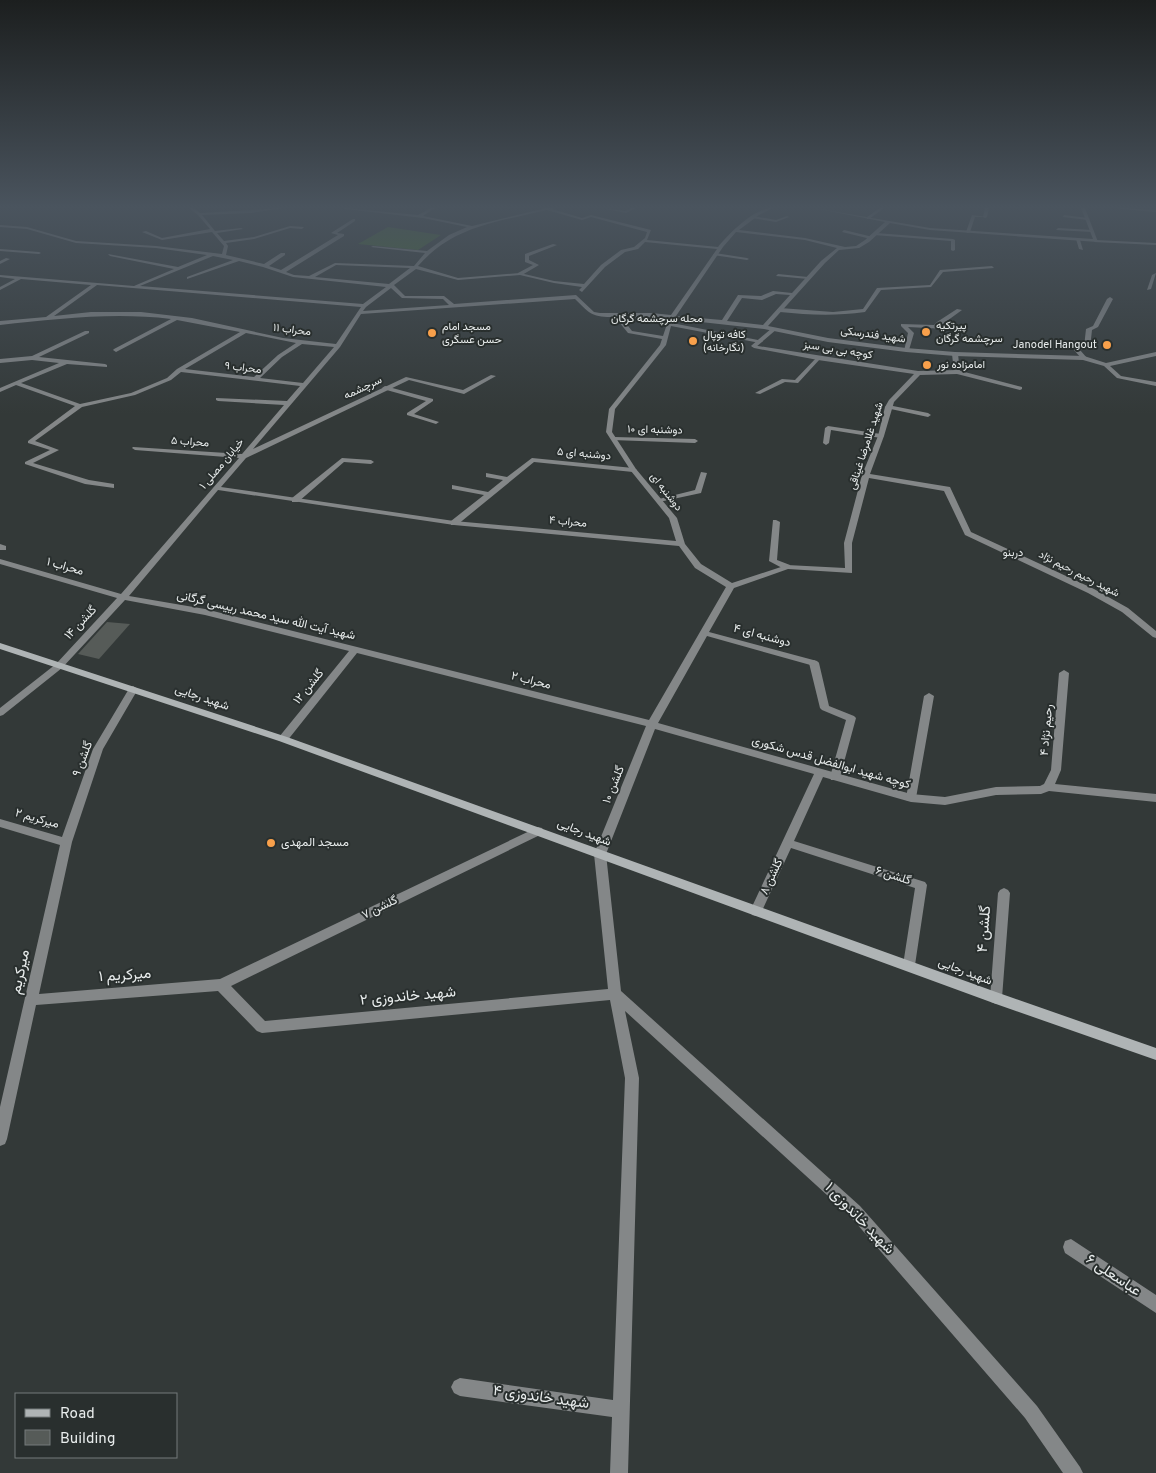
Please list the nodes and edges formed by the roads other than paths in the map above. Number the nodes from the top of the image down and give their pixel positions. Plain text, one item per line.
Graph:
1 (7, 277) edge
2 (157, 277) edge
3 (192, 277) edge
4 (299, 277) edge
5 (403, 277) edge
6 (450, 277) edge
7 (486, 277) edge
8 (532, 277) edge
9 (593, 277) edge
10 (701, 277) edge
11 (799, 277) edge
12 (938, 277) edge
13 (1153, 277) edge
14 (20, 278) junction
15 (189, 278) dead end
16 (309, 278) joint
17 (808, 278) joint
18 (96, 284) junction
19 (392, 286) junction
20 (585, 286) junction
21 (133, 287) junction
22 (0, 289) edge
23 (1148, 289) dead end
24 (792, 294) junction
25 (576, 297) junction
26 (1110, 299) dead end
27 (364, 306) junction
28 (453, 306) junction
29 (780, 310) junction
30 (959, 310) dead end
31 (360, 313) junction
32 (617, 315) junction
33 (48, 318) junction
34 (177, 318) junction
35 (670, 321) junction
36 (724, 322) junction
37 (0, 323) edge
38 (764, 327) junction
39 (936, 327) junction
40 (774, 329) junction
41 (964, 329) dead end
42 (87, 332) dead end
43 (244, 332) junction
44 (664, 338) junction
45 (303, 341) junction
46 (760, 341) junction
47 (338, 346) junction
48 (116, 350) dead end
49 (906, 350) junction
50 (955, 354) junction
51 (1156, 354) edge
52 (32, 358) junction
53 (818, 358) junction
54 (1084, 358) junction
55 (0, 361) edge
56 (66, 362) junction
57 (1106, 365) junction
58 (105, 366) dead end
59 (179, 370) junction
60 (957, 372) junction
61 (918, 373) junction
62 (493, 376) dead end
63 (255, 379) junction
64 (18, 384) junction
65 (1156, 384) edge
66 (304, 385) junction
67 (385, 388) junction
68 (1020, 388) dead end
69 (0, 390) edge
70 (758, 393) dead end
71 (218, 399) dead end
72 (288, 403) junction
73 (80, 406) junction
74 (888, 407) junction
75 (928, 415) dead end
76 (436, 422) dead end
77 (882, 436) junction
78 (614, 439) junction
79 (695, 441) dead end
80 (826, 443) dead end
81 (135, 448) dead end
82 (244, 456) junction
83 (372, 462) dead end
84 (633, 470) junction
85 (703, 473) dead end
86 (489, 475) dead end
87 (866, 475) junction
88 (509, 479) junction
89 (111, 486) dead end
90 (455, 487) dead end
91 (216, 488) junction
92 (490, 494) junction
93 (295, 500) junction
94 (659, 500) junction
95 (776, 522) dead end
96 (454, 523) junction
97 (681, 544) junction
98 (0, 561) edge
99 (787, 567) junction
100 (731, 586) junction
101 (123, 597) junction
102 (704, 633) junction
103 (1156, 635) edge
104 (0, 646) edge
105 (355, 650) junction
106 (404, 662) joint
107 (59, 666) junction
108 (1064, 673) dead end
109 (133, 689) junction
110 (929, 696) dead end
111 (0, 713) edge
112 (652, 724) junction
113 (283, 740) junction
114 (820, 773) junction
115 (835, 777) junction
116 (1048, 787) junction
117 (911, 798) junction
118 (1156, 798) edge
119 (0, 823) edge
120 (538, 831) junction
121 (66, 842) junction
122 (788, 843) junction
123 (600, 854) junction
124 (1004, 893) dead end
125 (756, 911) junction
126 (908, 965) junction
127 (221, 985) junction
128 (615, 994) junction
129 (996, 998) junction
130 (31, 1000) junction
131 (1156, 1054) edge
132 (0, 1139) edge
133 (1071, 1247) dead end
134 (1156, 1305) edge
135 (460, 1387) dead end
136 (621, 1410) junction
137 (619, 1473) edge
138 (1074, 1473) edge

1 - 14 street
2 - 21 street
3 - 15 street
4 - 16 street
5 - 19 street
6 - 7 street
8 - 20 street
9 - 20 street
10 - 35 street, دوشنبه ای
11 - 17 street
12 - 29 street
13 - 23 street
14 - 18 street
14 - 22 street
16 - 19 street
17 - 24 street
18 - 21 street
18 - 33 street
19 - 27 street
19 - 28 street
20 - 25 street
21 - 27 street
24 - 29 street
24 - 36 street
25 - 28 street
25 - 32 street
26 - 54 street
27 - 31 street, خیابان مصلی ۱
28 - 31 street
29 - 38 street
30 - 39 street
31 - 47 street, خیابان مصلی ۱
32 - 35 street
32 - 44 street
33 - 34 street, ۱۱ محراب
33 - 37 street, ۱۱ محراب
34 - 43 street, ۱۱ محراب
34 - 48 street
35 - 36 street, شهید فندرسکی
35 - 44 street, دوشنبه ای
35 - 46 street
36 - 38 street, شهید فندرسکی
38 - 40 street, شهید فندرسکی
39 - 41 street
39 - 49 street
40 - 46 street
40 - 49 street, شهید فندرسکی
42 - 52 street
43 - 45 street, ۱۱ محراب
43 - 59 street
44 - 78 street, دوشنبه ای
45 - 47 street, ۱۱ محراب
45 - 63 street
46 - 53 street, کوچه بی بی سبز
47 - 66 street, خیابان مصلی ۱
49 - 50 street, شهید فندرسکی
50 - 54 street, شهید فندرسکی
50 - 60 street
51 - 57 street
52 - 55 street
52 - 56 street
53 - 61 street, کوچه بی بی سبز
53 - 70 street
54 - 57 street, شهید فندرسکی
56 - 58 street
56 - 64 street
57 - 65 street, شهید فندرسکی
59 - 63 street, ۹ محراب
59 - 73 street
60 - 61 street
60 - 68 street
61 - 74 street, شهید غلامرضا غیناقی
62 - 67 street, سرچشمه
63 - 66 street, ۹ محراب
64 - 69 street
64 - 73 street
66 - 72 street, خیابان مصلی ۱
67 - 76 street
67 - 82 street, سرچشمه
71 - 72 street
72 - 82 street, خیابان مصلی ۱
73 - 89 street
74 - 75 street
74 - 77 street, شهید غلامرضا غیناقی
77 - 80 street
77 - 87 street, شهید غلامرضا غیناقی
78 - 79 street, ۱۰ دوشنبه ای
78 - 84 street, دوشنبه ای
81 - 82 street, ۵ محراب
82 - 91 street, خیابان مصلی ۱
83 - 93 street
84 - 88 street, ۵ دوشنبه ای
84 - 94 street, دوشنبه ای
85 - 94 street
86 - 88 street
87 - 99 street, شهید غلامرضا غیناقی
87 - 103 street, شهید رحیم رحیم نژاد
88 - 92 street
90 - 92 street
91 - 93 street, ۴ محراب
91 - 101 street, خیابان مصلی ۱
92 - 96 street
93 - 96 street, ۴ محراب
94 - 97 street, دوشنبه ای
95 - 99 street
96 - 97 street, ۴ محراب
97 - 100 street, دوشنبه ای
98 - 101 street, ۱ محراب
99 - 100 street
100 - 102 street
101 - 105 street, شهید آیت الله سید محمد رییسی گرگانی
101 - 107 street, گلشن ۱۴
102 - 112 street
102 - 115 street, ۴ دوشنبه ای
104 - 107 main road, شهید رجایی
105 - 106 street, شهید آیت الله سید محمد رییسی گرگانی
105 - 113 street, ۱۲ گلشن
106 - 112 street, ۲ محراب
107 - 109 main road, شهید رجایی
107 - 111 street, گلشن ۱۴
108 - 116 street, رحیم نژاد ۴
109 - 113 main road, شهید رجایی
109 - 121 street, ۹ گلشن
110 - 117 street
112 - 114 street, کوچه شهید ابوالفضل قدس شکوری
112 - 123 street, ۱۰ گلشن
113 - 120 main road, شهید رجایی
114 - 115 street, کوچه شهید ابوالفضل قدس شکوری
114 - 122 street, ۸ گلشن
115 - 117 street, کوچه شهید ابوالفضل قدس شکوری
116 - 117 street, کوچه شهید ابوالفضل قدس شکوری
116 - 118 street, کوچه شهید ابوالفضل قدس شکوری
119 - 121 street, ۲ میرکریم
120 - 123 main road, شهید رجایی
120 - 127 street, ۷ گلشن
121 - 130 street, میرکریم
122 - 125 street, ۸ گلشن
122 - 126 street, ۶ گلشن
123 - 125 main road, شهید رجایی
123 - 128 street
124 - 129 street, ۴ گلشن
125 - 126 main road, شهید رجایی
126 - 129 main road, شهید رجایی
127 - 128 street, ۲ شهید خاندوزی
127 - 130 street, ۱ میرکریم
128 - 136 street
128 - 138 street, ۱ شهید خاندوزی
129 - 131 main road, شهید رجایی
130 - 132 street, میرکریم
133 - 134 street, ۶ عباسعلی
135 - 136 street, ۴ شهید خاندوزی
136 - 137 street

